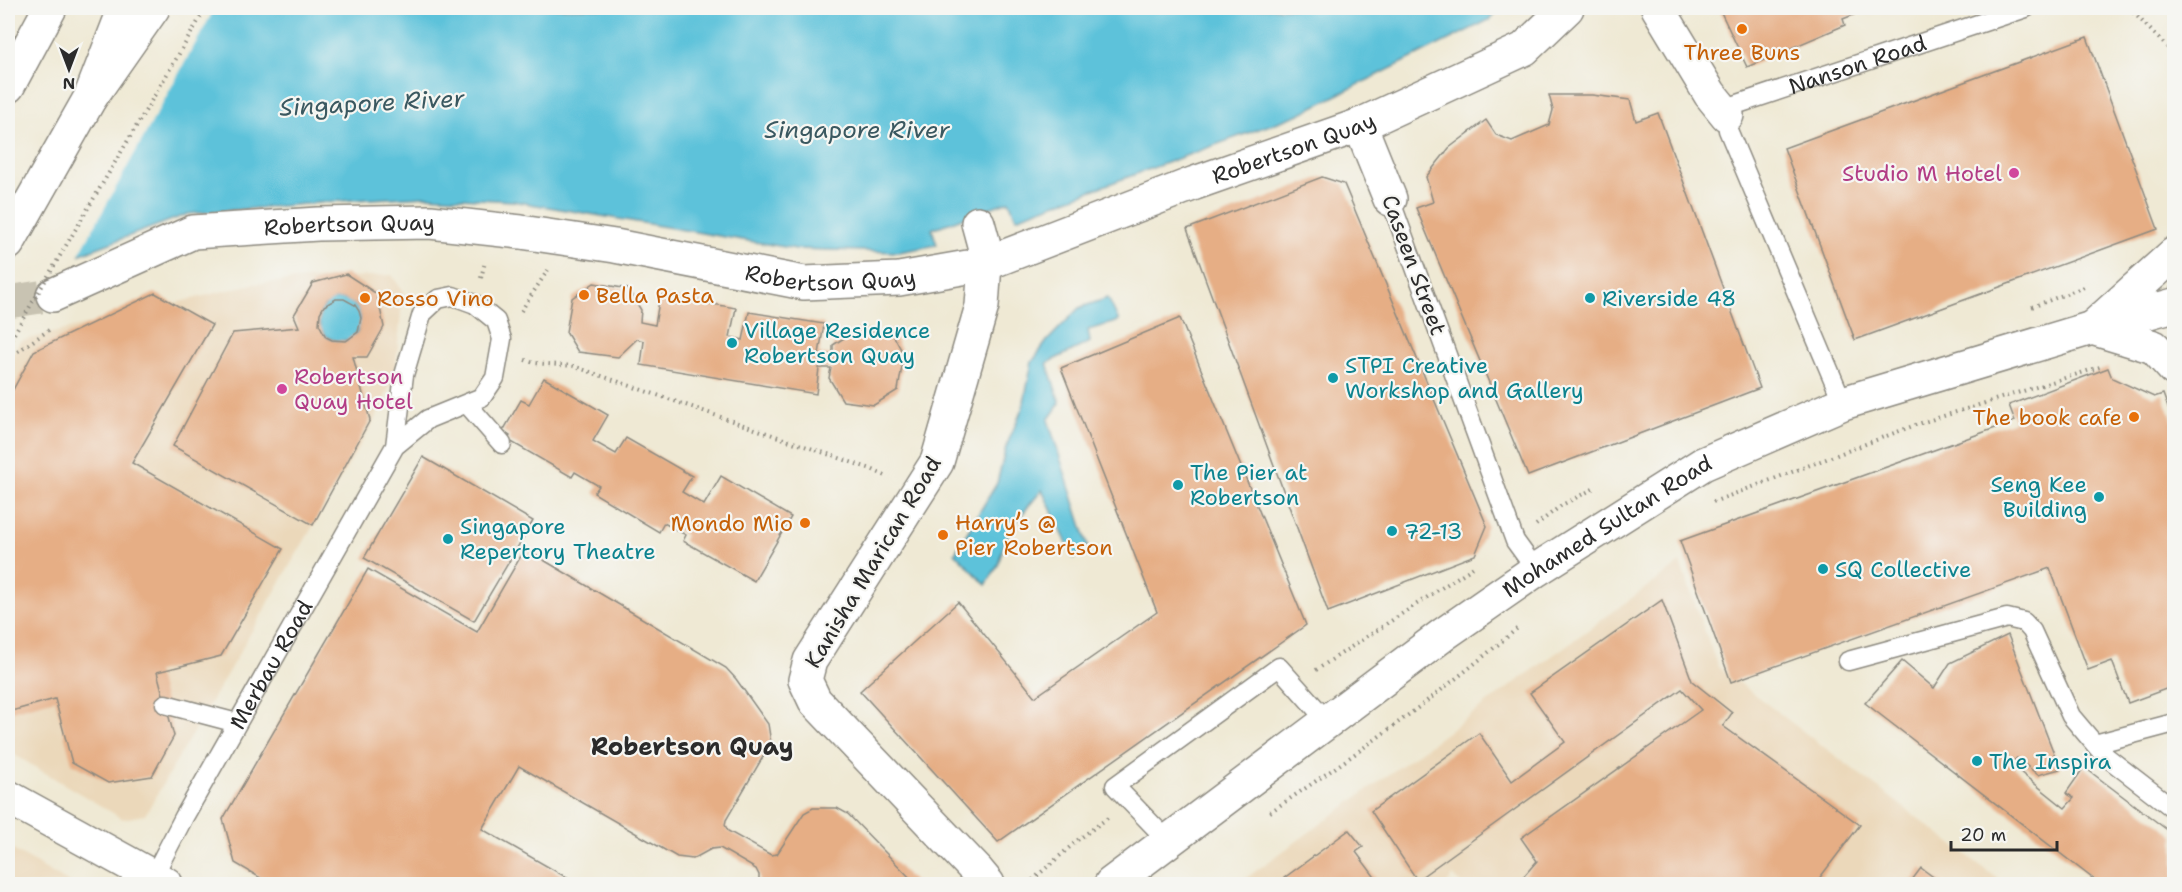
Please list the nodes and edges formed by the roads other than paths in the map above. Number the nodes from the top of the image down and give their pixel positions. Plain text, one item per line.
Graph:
1 (50, 8) edge
2 (125, 8) edge
3 (153, 8) edge
4 (1567, 8) edge
5 (1658, 8) edge
6 (2026, 8) edge
7 (8, 86) edge
8 (90, 98) junction
9 (1727, 116) junction
10 (1360, 125) junction
11 (1390, 199) joint
12 (978, 223) dead end
13 (8, 243) edge
14 (2175, 254) edge
15 (985, 264) junction
16 (53, 295) tunnel mouth
17 (2175, 306) edge
18 (2092, 328) junction
19 (2175, 369) edge
20 (1843, 403) junction
21 (467, 404) junction
22 (502, 444) dead end
23 (395, 446) junction
24 (1536, 570) junction
25 (1848, 661) dead end
26 (165, 704) dead end
27 (1327, 721) junction
28 (237, 723) junction
29 (2175, 723) edge
30 (2094, 744) junction
31 (8, 797) edge
32 (2175, 809) edge
33 (1168, 841) junction
34 (156, 882) edge
35 (988, 885) edge
36 (1111, 885) edge

1 - 7 main road
2 - 8 main road
3 - 8 main road
4 - 10 main road, Robertson Quay
5 - 9 main road
6 - 9 lane, Nanson Road
8 - 13 main road
9 - 20 lane
10 - 11 main road, Caseen Street
10 - 15 main road, Robertson Quay
11 - 24 lane, Caseen Street
12 - 15 main road, Kanisha Marican Road
14 - 18 main road
15 - 16 main road, Robertson Quay
15 - 35 main road, Kanisha Marican Road
17 - 18 main road, Mohamed Sultan Road
18 - 19 main road
18 - 20 main road, Mohamed Sultan Road
20 - 24 main road, Mohamed Sultan Road
21 - 22 lane
21 - 23 lane, Merbau Road
21 - 23 lane, Merbau Road
23 - 28 lane, Merbau Road
24 - 27 main road, Mohamed Sultan Road
25 - 30 lane
26 - 28 lane
27 - 33 main road, Mohamed Sultan Road
27 - 33 lane
28 - 34 lane, Merbau Road
29 - 30 lane
30 - 32 lane
31 - 34 main road
33 - 36 main road, Mohamed Sultan Road

